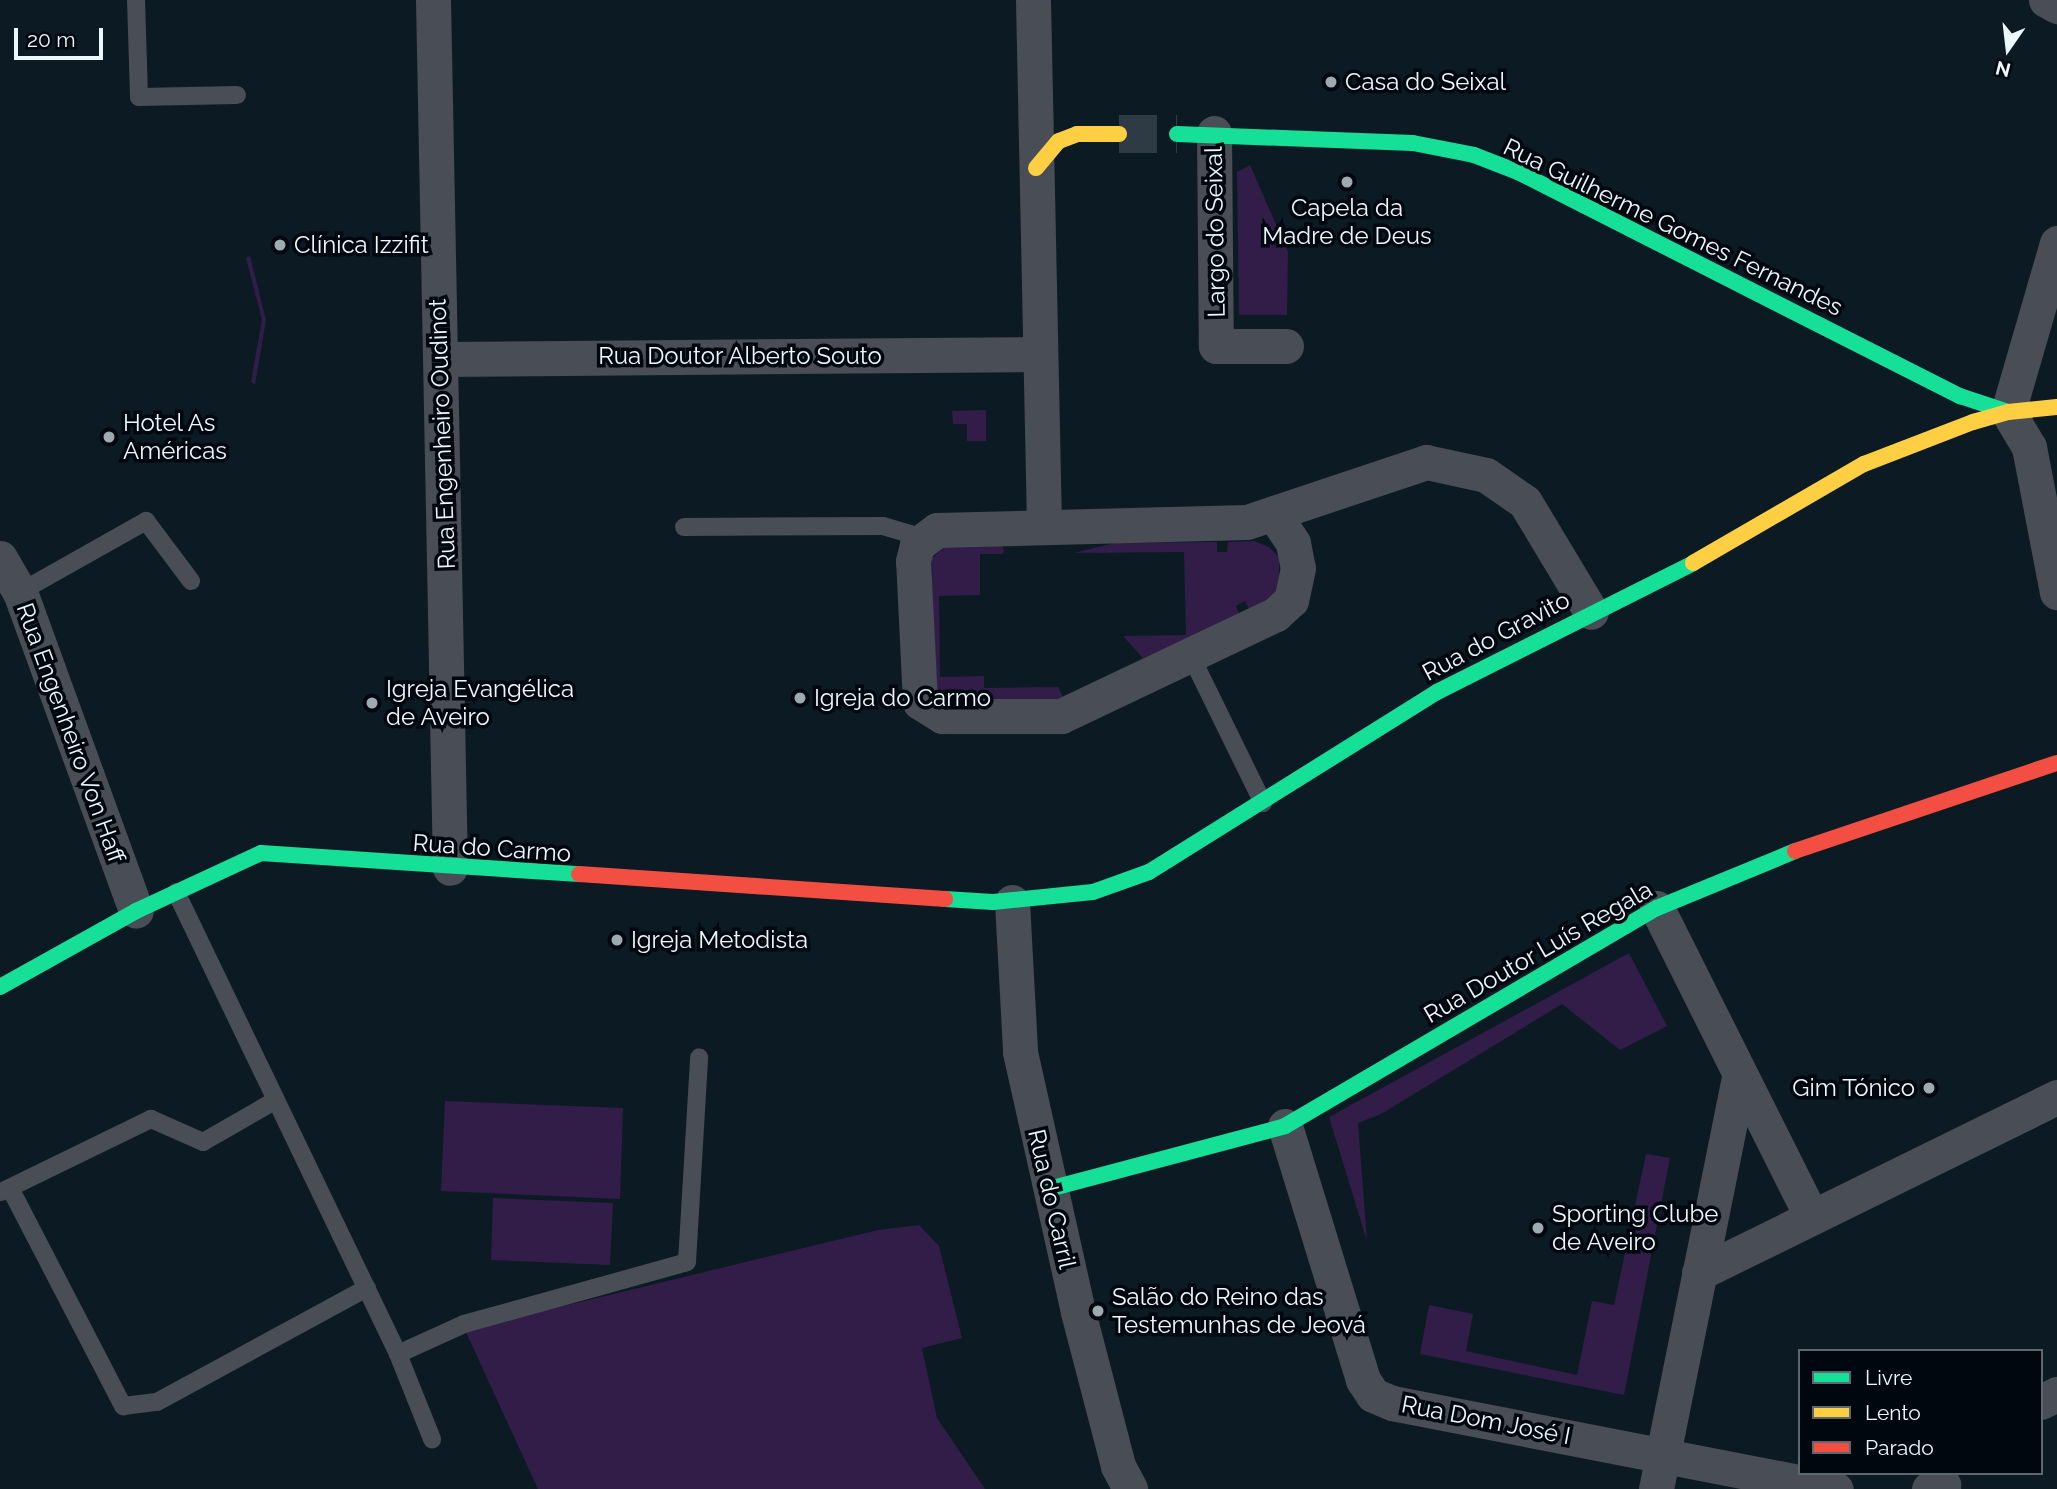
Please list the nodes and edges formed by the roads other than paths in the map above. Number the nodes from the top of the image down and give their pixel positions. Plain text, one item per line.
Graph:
1 (136, 0) edge
2 (433, 0) edge
3 (1033, 0) edge
4 (2046, 0) edge
5 (2057, 6) edge
6 (237, 95) dead end
7 (1035, 100) junction
8 (1214, 133) junction
9 (1077, 134) junction
10 (1119, 134) tunnel mouth
11 (1177, 134) tunnel mouth
12 (1036, 168) junction
13 (2057, 243) edge
14 (1286, 346) dead end
15 (1040, 354) junction
16 (440, 359) junction
17 (2057, 407) edge
18 (2008, 412) junction
19 (2048, 496) edge
20 (1275, 516) junction
21 (684, 527) dead end
22 (1044, 527) junction
23 (924, 538) junction
24 (0, 558) edge
25 (191, 581) dead end
26 (20, 592) junction
27 (2057, 592) edge
28 (1591, 612) junction
29 (1190, 654) junction
30 (2057, 763) edge
31 (1263, 803) junction
32 (450, 868) junction
33 (177, 892) junction
34 (1012, 902) junction
35 (1657, 908) junction
36 (136, 911) junction
37 (0, 987) edge
38 (699, 1057) dead end
39 (1739, 1078) junction
40 (2057, 1097) edge
41 (276, 1100) junction
42 (1285, 1126) junction
43 (1049, 1189) junction
44 (5, 1191) edge
45 (1812, 1217) junction
46 (1699, 1273) junction
47 (367, 1288) junction
48 (398, 1354) junction
49 (432, 1439) dead end
50 (1664, 1454) junction
51 (1129, 1489) edge
52 (1657, 1489) edge
53 (1836, 1489) edge

1 - 6 lane
2 - 16 street, Rua Engenheiro Oudinot
3 - 7 street
4 - 5 street
7 - 9 street
7 - 12 street
8 - 11 street, Rua Guilherme Gomes Fernandes
8 - 14 street, Largo do Seixal
8 - 18 street, Rua Guilherme Gomes Fernandes
9 - 10 street
9 - 12 street
12 - 15 street
13 - 18 street
15 - 16 street, Rua Doutor Alberto Souto
15 - 22 street
16 - 32 street, Rua Engenheiro Oudinot
17 - 18 street
18 - 19 street
18 - 28 street, Rua do Gravito
19 - 27 street
20 - 22 street
20 - 28 street
20 - 29 street
21 - 23 lane
22 - 23 street
23 - 29 street
24 - 26 street, Rua Engenheiro Von Haff
25 - 26 lane
26 - 36 street, Rua Engenheiro Von Haff
28 - 31 street, Rua do Gravito
29 - 31 lane
30 - 35 street, Rua Doutor Luís Regala
31 - 34 street, Rua do Gravito
32 - 33 street, Rua do Carmo
32 - 34 street, Rua do Carmo
33 - 36 street, Rua do Carmo
33 - 41 lane
34 - 43 street, Rua do Carril
35 - 39 street
35 - 42 street, Rua Doutor Luís Regala
36 - 37 street, Rua do Carmo
38 - 48 lane
39 - 45 street
39 - 46 street
40 - 45 street
41 - 44 lane
41 - 47 lane
42 - 43 street, Rua Doutor Luís Regala
42 - 50 street, Rua Dom José I
43 - 51 street, Rua do Carril
44 - 47 lane
45 - 46 street
46 - 50 street
47 - 48 lane
48 - 49 lane
50 - 52 street
50 - 53 street, Rua Dom José I

